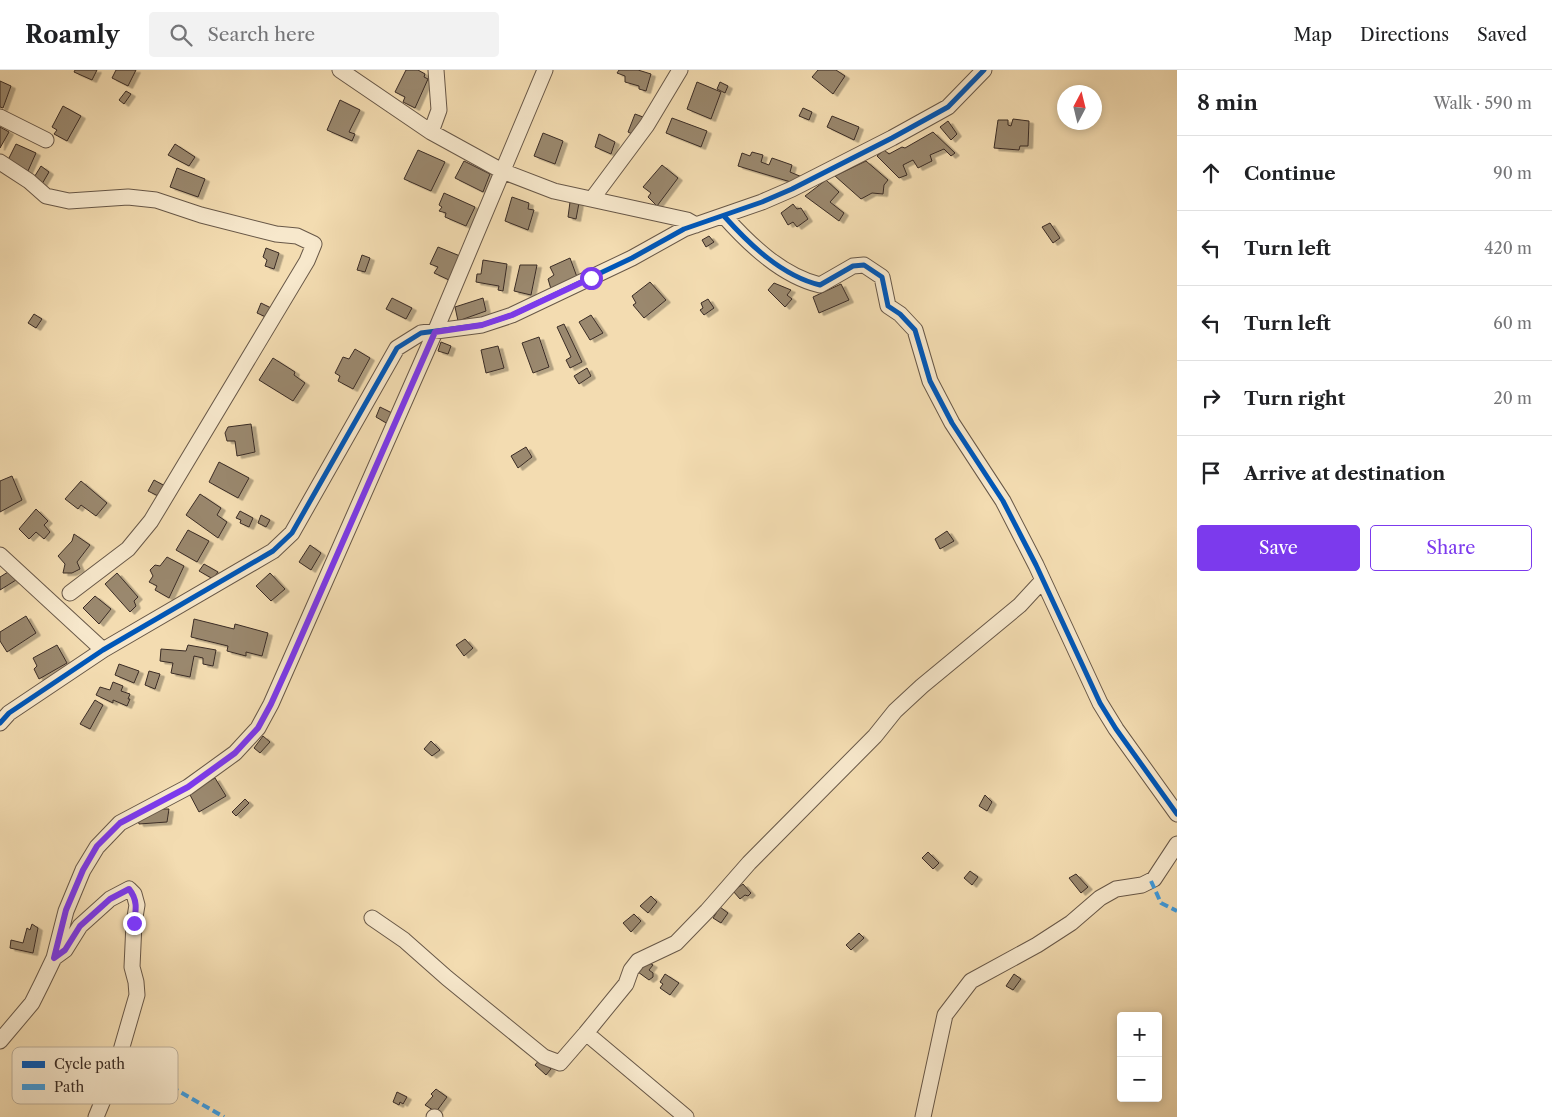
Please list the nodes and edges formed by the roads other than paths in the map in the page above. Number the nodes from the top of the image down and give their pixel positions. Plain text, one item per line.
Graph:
1 (340, 70) edge
2 (436, 70) edge
3 (545, 70) edge
4 (680, 70) edge
5 (984, 70) edge
6 (0, 117) edge
7 (431, 132) junction
8 (46, 140) dead end
9 (0, 162) edge
10 (502, 171) junction
11 (592, 199) junction
12 (724, 216) junction
13 (696, 226) junction
14 (435, 332) junction
15 (0, 556) edge
16 (1043, 580) junction
17 (70, 593) dead end
18 (103, 650) junction
19 (0, 723) edge
20 (1177, 814) edge
21 (1177, 844) edge
22 (372, 918) dead end
23 (54, 958) junction
24 (586, 1033) junction
25 (0, 1041) edge
26 (121, 1047) edge
27 (101, 1104) edge
28 (96, 1117) edge
29 (686, 1117) edge
30 (923, 1117) edge

1 - 7 street
2 - 7 street
3 - 10 street
4 - 11 street
5 - 12 street
6 - 8 street
7 - 10 street
9 - 17 street
10 - 11 street
10 - 14 street
11 - 13 street
12 - 13 street
12 - 16 street
13 - 14 street
14 - 18 street
14 - 23 street
15 - 18 street
16 - 20 street
16 - 24 street
18 - 19 street
21 - 30 street
22 - 24 street
23 - 25 street
23 - 26 street
24 - 29 street
27 - 28 street

